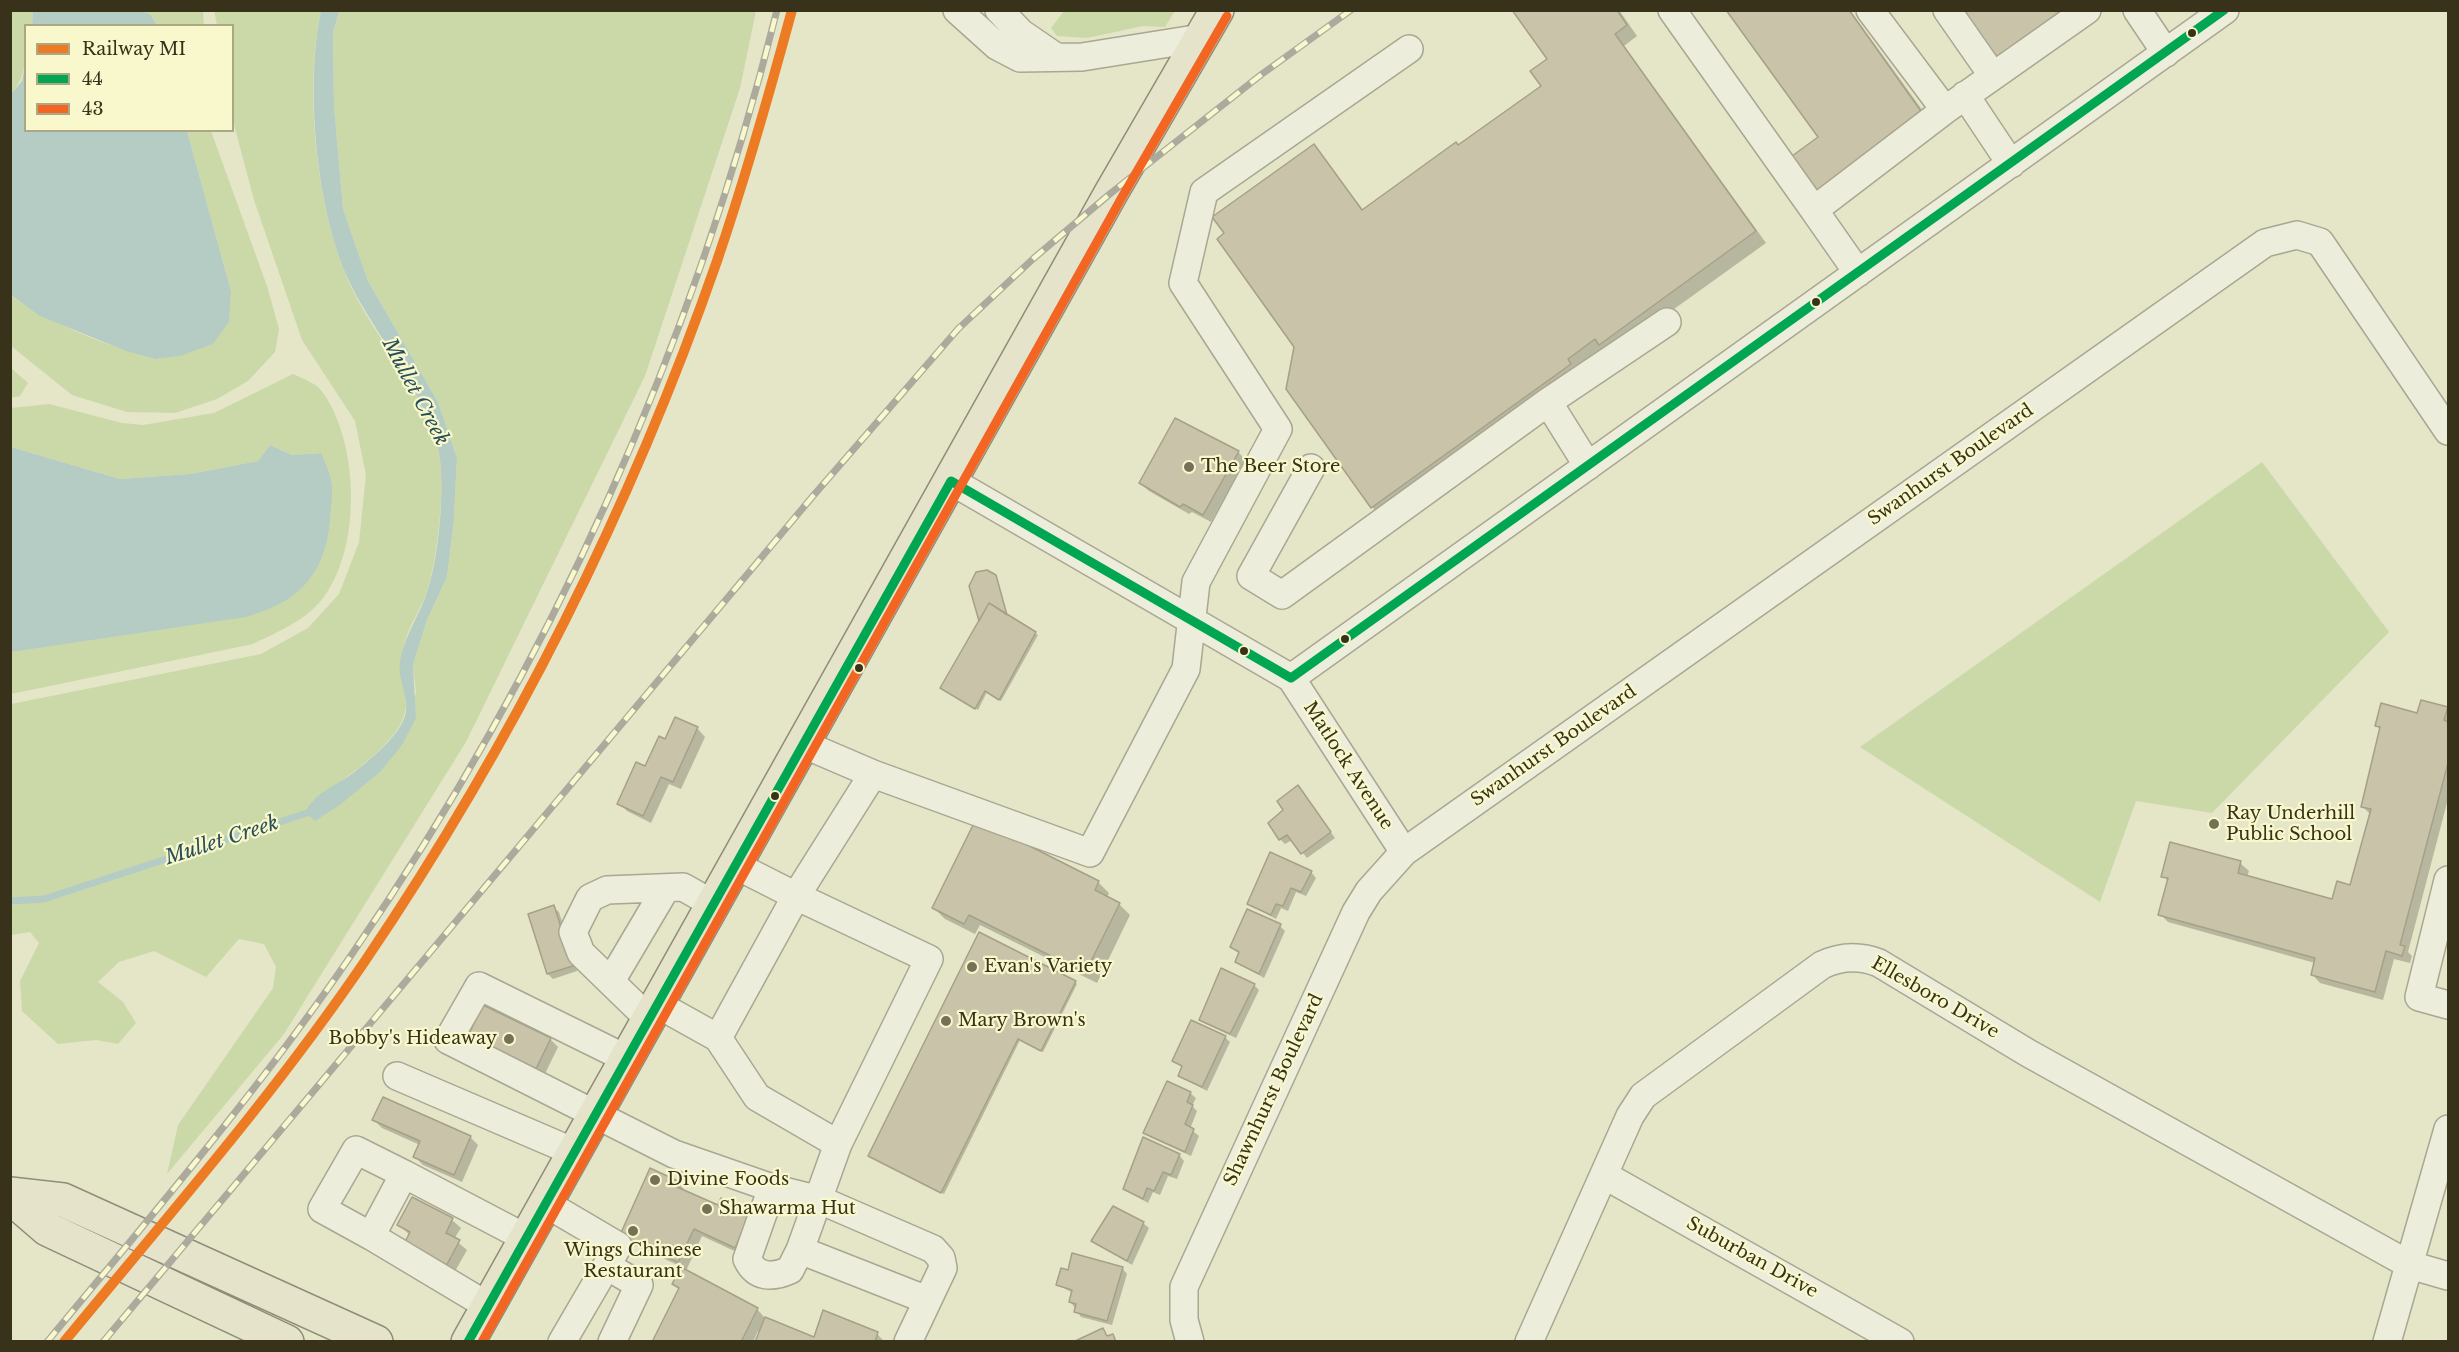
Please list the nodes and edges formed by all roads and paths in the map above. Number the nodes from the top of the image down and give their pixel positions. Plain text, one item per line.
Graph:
1 (957, 10) edge
2 (999, 10) edge
3 (1672, 10) edge
4 (1870, 10) edge
5 (1947, 10) edge
6 (2087, 10) edge
7 (2138, 10) edge
8 (2225, 10) edge
9 (1209, 24) edge
10 (1409, 49) dead end
11 (2166, 52) junction
12 (1056, 57) junction
13 (1993, 76) junction
14 (1955, 103) junction
15 (2011, 164) junction
16 (1814, 210) junction
17 (1858, 273) junction
18 (1667, 322) dead end
19 (1548, 402) junction
20 (2448, 431) edge
21 (1588, 466) junction
22 (1311, 468) dead end
23 (951, 481) junction
24 (1192, 621) junction
25 (1291, 678) junction
26 (803, 744) junction
27 (873, 774) junction
28 (1404, 852) junction
29 (735, 865) junction
30 (2448, 880) edge
31 (656, 889) junction
32 (796, 896) junction
33 (713, 904) junction
34 (604, 975) junction
35 (2448, 1005) edge
36 (653, 1012) junction
37 (718, 1038) junction
38 (627, 1059) junction
39 (397, 1076) dead end
40 (596, 1114) junction
41 (2448, 1129) edge
42 (838, 1144) junction
43 (574, 1152) junction
44 (404, 1174) junction
45 (1604, 1175) junction
46 (772, 1188) junction
47 (10, 1195) edge
48 (820, 1200) junction
49 (545, 1203) junction
50 (371, 1236) junction
51 (526, 1238) junction
52 (800, 1250) junction
53 (2410, 1265) junction
54 (607, 1266) junction
55 (2448, 1276) edge
56 (927, 1300) junction
57 (488, 1306) junction
58 (287, 1341) edge
59 (376, 1341) edge
60 (468, 1341) edge
61 (562, 1341) edge
62 (612, 1341) edge
63 (908, 1341) edge
64 (1190, 1341) edge
65 (1529, 1341) edge
66 (1900, 1341) edge
67 (2387, 1341) edge

1 - 12 street
2 - 12 street
3 - 16 street
4 - 14 street
5 - 13 street
6 - 13 street
7 - 11 street
8 - 11 street
9 - 12 street
9 - 23 main road
10 - 24 street
11 - 15 street
13 - 14 street
14 - 15 street
14 - 16 street
15 - 17 street
16 - 17 street
17 - 21 street
18 - 19 street
19 - 21 street
19 - 22 street
20 - 28 street, Swanhurst Boulevard
21 - 25 street
23 - 24 street, Matlock Avenue
23 - 26 main road
24 - 25 street, Matlock Avenue
24 - 27 street
25 - 28 street, Matlock Avenue
26 - 27 street
26 - 29 main road
27 - 32 street
28 - 64 street, Shawnhurst Boulevard
29 - 32 street
29 - 33 main road
30 - 35 street
31 - 33 street
31 - 34 street
31 - 34 street
32 - 37 street
32 - 42 street
33 - 36 main road
34 - 36 street
36 - 37 street
36 - 38 main road
37 - 42 street
38 - 40 main road
38 - 40 street
39 - 43 street
40 - 43 main road
40 - 46 street
41 - 53 street
42 - 48 street
43 - 49 main road
44 - 50 street
44 - 50 street
44 - 51 street
45 - 53 street, Ellesboro Drive
45 - 65 street, Ellesboro Drive
45 - 66 street, Suburban Drive
46 - 48 street
46 - 52 street
47 - 58 main road
47 - 59 main road
48 - 52 street
48 - 56 street
49 - 51 main road
49 - 54 street
50 - 57 street
51 - 57 main road
52 - 56 street
53 - 55 street, Ellesboro Drive
53 - 67 street
54 - 61 street
54 - 62 street
56 - 63 street
57 - 60 main road

